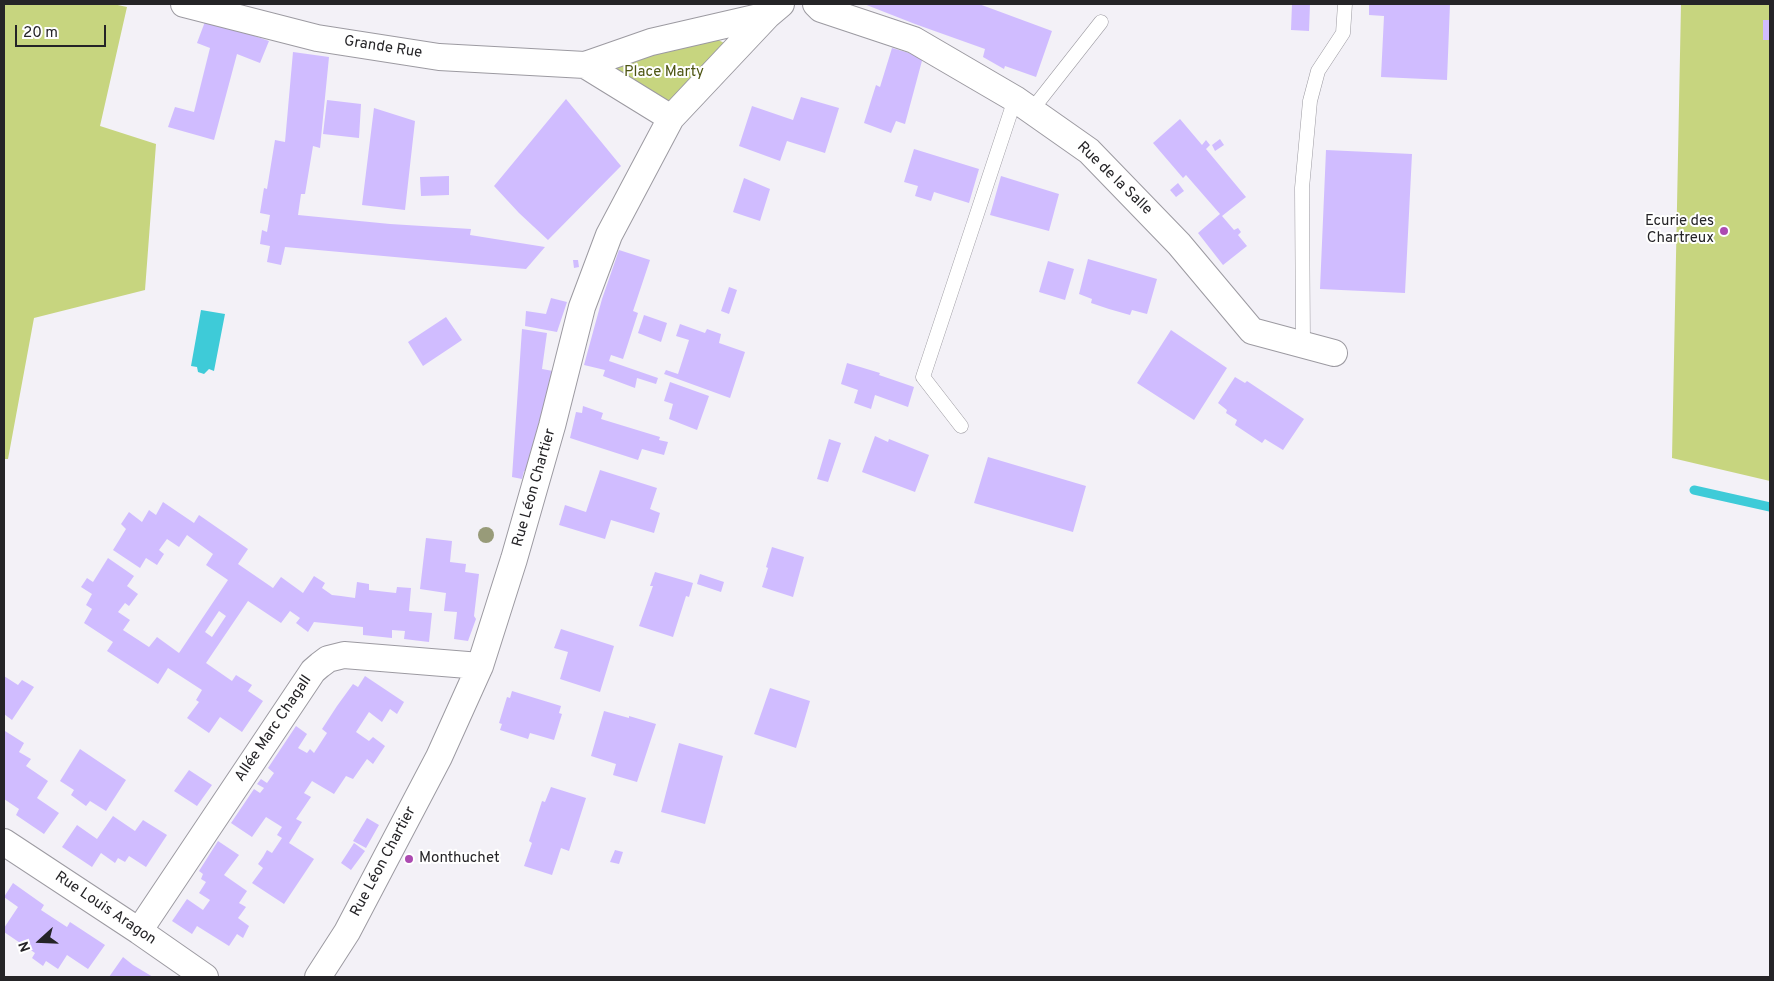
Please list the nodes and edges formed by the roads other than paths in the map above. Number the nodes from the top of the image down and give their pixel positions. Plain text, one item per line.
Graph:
1 (184, 4) edge
2 (816, 4) edge
3 (1345, 4) edge
4 (774, 9) edge
5 (1101, 22) dead end
6 (585, 65) junction
7 (1023, 105) junction
8 (671, 118) junction
9 (1303, 345) junction
10 (1334, 353) dead end
11 (961, 426) dead end
12 (480, 666) junction
13 (4, 842) edge
14 (139, 931) junction
15 (205, 977) edge
16 (318, 977) edge

1 - 6 street, Grande Rue
2 - 7 street, Rue de la Salle
3 - 9 lane
4 - 6 street, Grande Rue
4 - 8 street, Rue Léon Chartier
5 - 7 lane
6 - 8 street, Grande Rue
7 - 9 street, Rue de la Salle
7 - 11 lane
8 - 12 street, Rue Léon Chartier
9 - 10 street, Rue de la Salle
12 - 14 street, Allée Marc Chagall
12 - 16 street, Rue Léon Chartier
13 - 14 street, Rue Louis Aragon
14 - 15 street, Rue Louis Aragon

